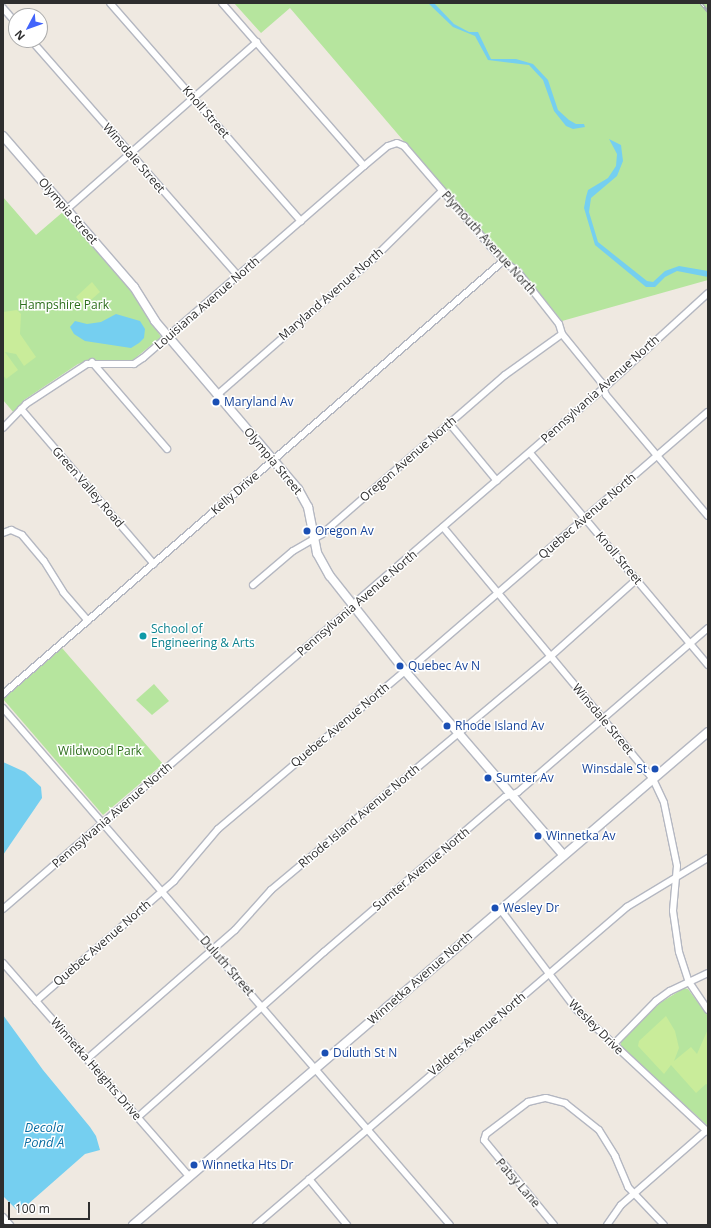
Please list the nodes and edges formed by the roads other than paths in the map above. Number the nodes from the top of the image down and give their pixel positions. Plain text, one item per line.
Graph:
1 (110, 3) edge
2 (222, 3) edge
3 (257, 42) junction
4 (38, 48) edge
5 (193, 98) junction
6 (3, 136) edge
7 (397, 143) joint
8 (130, 153) junction
9 (364, 166) junction
10 (442, 191) junction
11 (67, 209) junction
12 (301, 221) junction
13 (503, 261) junction
14 (238, 276) junction
15 (708, 293) edge
16 (562, 334) junction
17 (169, 336) junction
18 (92, 362) junction
19 (603, 389) junction
20 (217, 395) junction
21 (22, 409) junction
22 (708, 412) edge
23 (449, 424) junction
24 (3, 428) edge
25 (166, 449) dead end
26 (530, 452) junction
27 (657, 456) junction
28 (273, 460) junction
29 (497, 481) junction
30 (708, 516) edge
31 (585, 518) junction
32 (443, 527) junction
33 (3, 533) edge
34 (314, 538) junction
35 (154, 564) junction
36 (637, 579) junction
37 (253, 585) dead end
38 (498, 593) junction
39 (353, 607) junction
40 (88, 620) junction
41 (708, 628) edge
42 (690, 644) junction
43 (551, 656) junction
44 (708, 665) edge
45 (404, 671) junction
46 (3, 694) edge
47 (3, 708) edge
48 (603, 718) junction
49 (458, 732) junction
50 (708, 732) edge
51 (653, 779) junction
52 (512, 794) junction
53 (102, 823) junction
54 (564, 855) junction
55 (708, 858) edge
56 (675, 878) junction
57 (162, 891) junction
58 (3, 909) edge
59 (500, 909) junction
60 (213, 950) junction
61 (3, 963) edge
62 (708, 973) edge
63 (548, 974) junction
64 (689, 982) junction
65 (36, 1001) junction
66 (264, 1008) junction
67 (708, 1010) edge
68 (613, 1045) junction
69 (87, 1059) junction
70 (316, 1067) junction
71 (138, 1117) junction
72 (368, 1127) junction
73 (707, 1131) edge
74 (189, 1176) junction
75 (309, 1179) junction
76 (634, 1194) junction
77 (3, 1217) edge
78 (10, 1225) edge
79 (133, 1225) edge
80 (256, 1225) edge
81 (348, 1225) edge
82 (450, 1225) edge
83 (554, 1225) edge
84 (607, 1225) edge
85 (664, 1225) edge

1 - 5 street, Knoll Street
2 - 3 street
3 - 5 street
3 - 9 street
4 - 8 street, Winsdale Street
5 - 8 street
5 - 12 street, Knoll Street
6 - 11 street, Olympia Street
7 - 9 street, Louisiana Avenue North
7 - 10 street, Plymouth Avenue North
8 - 11 street
8 - 14 street, Winsdale Street
9 - 12 street, Louisiana Avenue North
10 - 13 street, Plymouth Avenue North
10 - 20 street, Maryland Avenue North
11 - 17 street, Olympia Street
12 - 14 street, Louisiana Avenue North
13 - 16 street, Plymouth Avenue North
13 - 28 street, Kelly Drive
14 - 17 street, Louisiana Avenue North
15 - 19 street, Pennsylvania Avenue North
16 - 19 street, Plymouth Avenue North
16 - 23 street, Oregon Avenue North
17 - 18 street, Louisiana Avenue North
17 - 20 street, Olympia Street
18 - 21 street
18 - 25 street
19 - 26 street, Pennsylvania Avenue North
19 - 27 street, Plymouth Avenue North
20 - 28 street, Olympia Street
21 - 24 street
21 - 35 street, Green Valley Road
22 - 27 street, Quebec Avenue North
23 - 29 street
23 - 34 street, Oregon Avenue North
26 - 29 street, Pennsylvania Avenue North
26 - 31 street, Knoll Street
27 - 30 street, Plymouth Avenue North
27 - 31 street, Quebec Avenue North
28 - 34 street, Olympia Street
28 - 35 street, Kelly Drive
29 - 32 street, Pennsylvania Avenue North
31 - 36 street, Knoll Street
31 - 38 street, Quebec Avenue North
32 - 38 street, Winsdale Street
32 - 39 street, Pennsylvania Avenue North
33 - 40 street
34 - 37 street, Oregon Avenue North
34 - 39 street, Olympia Street
35 - 40 street, Kelly Drive
36 - 42 street, Knoll Street
36 - 43 street, Rhode Island Avenue North
38 - 43 street, Winsdale Street
38 - 45 street, Quebec Avenue North
39 - 45 street, Olympia Street
39 - 53 street, Pennsylvania Avenue North
40 - 46 street, Kelly Drive
41 - 42 street, Sumter Avenue North
42 - 44 street, Knoll Street
42 - 48 street, Sumter Avenue North
43 - 48 street, Winsdale Street
43 - 49 street, Rhode Island Avenue North
45 - 49 street, Olympia Street
45 - 57 street, Quebec Avenue North
47 - 53 street, Duluth Street
48 - 51 street, Winsdale Street
48 - 52 street, Sumter Avenue North
49 - 52 street, Olympia Street
49 - 60 street, Rhode Island Avenue North
50 - 51 street, Winnetka Avenue North
51 - 54 street, Winnetka Avenue North
51 - 56 street, Winsdale Street
52 - 54 street, Olympia Street
52 - 66 street, Sumter Avenue North
53 - 57 street, Duluth Street
53 - 58 street, Pennsylvania Avenue North
54 - 59 street, Winnetka Avenue North
55 - 56 street, Valders Avenue North
56 - 63 street, Valders Avenue North
56 - 64 street, Winsdale Street
57 - 60 street, Duluth Street
57 - 65 street, Quebec Avenue North
59 - 63 street, Wesley Drive
59 - 70 street, Winnetka Avenue North
60 - 66 street, Duluth Street
60 - 69 street, Rhode Island Avenue North
61 - 65 street, Winnetka Heights Drive
62 - 64 street
63 - 68 street, Wesley Drive
63 - 72 street, Valders Avenue North
64 - 67 street, Winsdale Street
64 - 68 street
65 - 69 street, Winnetka Heights Drive
66 - 70 street, Duluth Street
66 - 71 street, Sumter Avenue North
68 - 73 street, Wesley Drive
69 - 71 street, Winnetka Heights Drive
70 - 72 street, Duluth Street
70 - 74 street, Winnetka Avenue North
71 - 74 street, Winnetka Heights Drive
72 - 75 street, Valders Avenue North
72 - 82 street, Duluth Street
73 - 76 street
74 - 79 street, Winnetka Avenue North
75 - 80 street, Valders Avenue North
75 - 81 street
76 - 83 street, Patsy Lane
76 - 84 street
76 - 85 street
77 - 78 street

